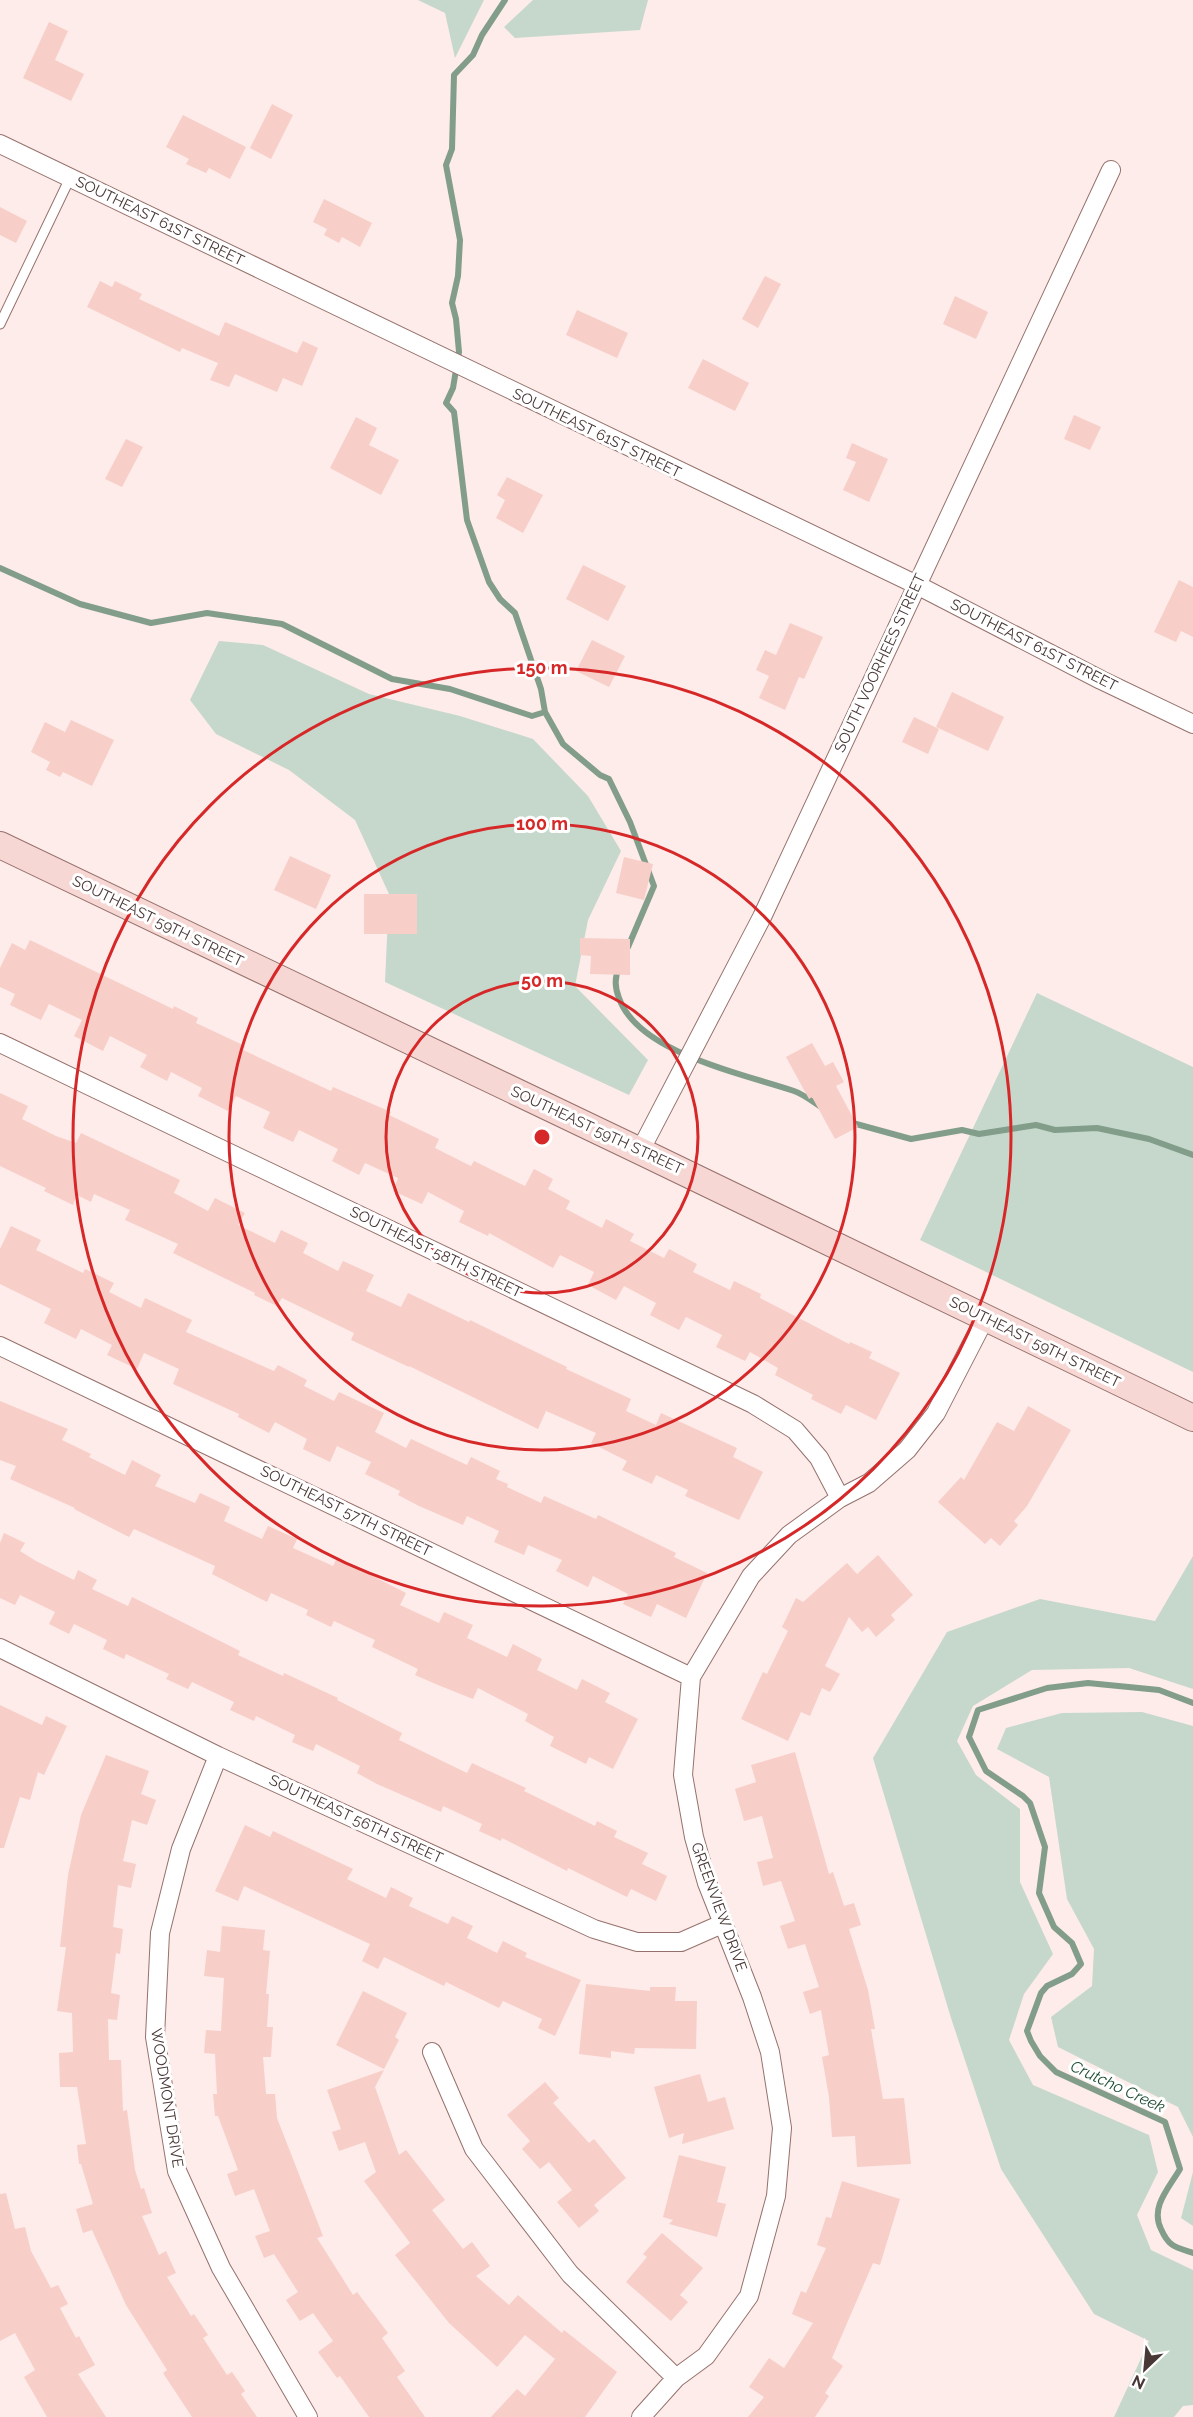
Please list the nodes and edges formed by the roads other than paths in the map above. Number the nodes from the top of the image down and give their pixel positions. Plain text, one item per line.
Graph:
1 (0, 144) edge
2 (1111, 170) dead end
3 (70, 178) junction
4 (0, 324) edge
5 (916, 585) junction
6 (1193, 724) edge
7 (0, 845) edge
8 (0, 1043) edge
9 (640, 1151) junction
10 (985, 1318) junction
11 (0, 1346) edge
12 (1193, 1418) edge
13 (840, 1498) junction
14 (0, 1648) edge
15 (691, 1677) junction
16 (218, 1756) junction
17 (722, 1924) junction
18 (432, 2052) dead end
19 (676, 2378) junction
20 (308, 2417) edge
21 (641, 2417) edge

1 - 3 street, SOUTHEAST 61ST STREET
2 - 5 street, SOUTH VOORHEES STREET
3 - 4 lane
3 - 5 street, SOUTHEAST 61ST STREET
5 - 6 street, SOUTHEAST 61ST STREET
5 - 9 street, SOUTH VOORHEES STREET
7 - 9 main road, SOUTHEAST 59TH STREET
8 - 13 street, SOUTHEAST 58TH STREET
9 - 10 main road, SOUTHEAST 59TH STREET
10 - 12 main road, SOUTHEAST 59TH STREET
10 - 13 street, GREENVIEW DRIVE
11 - 15 street, SOUTHEAST 57TH STREET
13 - 15 street, GREENVIEW DRIVE
14 - 16 street, SOUTHEAST 56TH STREET
15 - 17 street, GREENVIEW DRIVE
16 - 17 street, SOUTHEAST 56TH STREET
16 - 20 street, WOODMONT DRIVE
17 - 19 street, GREENVIEW DRIVE
18 - 19 street
19 - 21 street, GREENVIEW DRIVE

